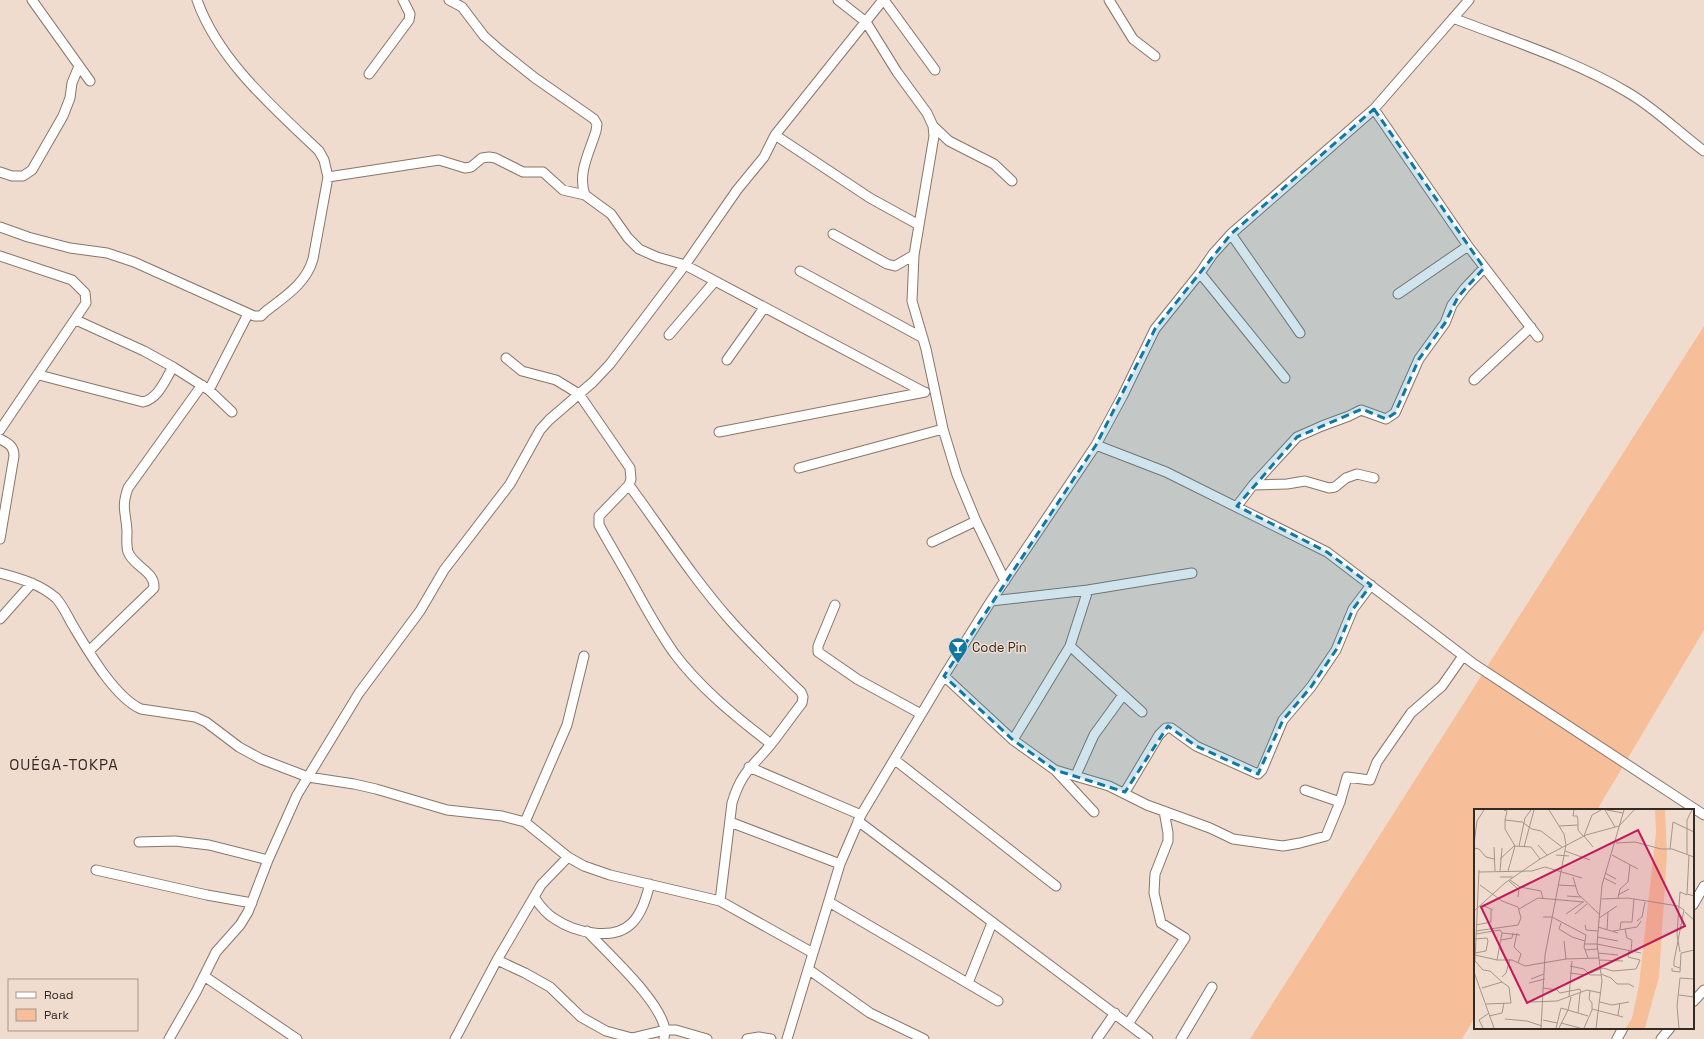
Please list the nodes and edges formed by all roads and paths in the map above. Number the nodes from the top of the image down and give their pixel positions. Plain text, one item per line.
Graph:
1 (32, 0) edge
2 (197, 0) edge
3 (403, 0) edge
4 (449, 0) edge
5 (838, 0) edge
6 (883, 0) edge
7 (1111, 0) edge
8 (1469, 0) edge
9 (1453, 18) junction
10 (866, 22) junction
11 (1155, 56) dead end
12 (80, 66) junction
13 (935, 70) dead end
14 (369, 74) dead end
15 (90, 81) dead end
16 (1374, 108) junction
17 (933, 126) junction
18 (775, 135) junction
19 (1704, 151) edge
20 (0, 172) edge
21 (328, 177) junction
22 (1012, 181) dead end
23 (585, 195) junction
24 (919, 225) junction
25 (0, 227) edge
26 (833, 234) dead end
27 (1231, 234) junction
28 (1468, 246) junction
29 (914, 255) junction
30 (0, 256) edge
31 (685, 265) junction
32 (1484, 268) junction
33 (800, 272) dead end
34 (1200, 273) junction
35 (715, 282) junction
36 (1398, 294) dead end
37 (764, 308) junction
38 (248, 314) junction
39 (76, 320) junction
40 (1531, 327) junction
41 (1300, 333) dead end
42 (669, 335) dead end
43 (1538, 337) dead end
44 (923, 338) junction
45 (506, 358) dead end
46 (727, 360) dead end
47 (173, 368) junction
48 (39, 375) junction
49 (1285, 378) dead end
50 (1474, 380) dead end
51 (205, 388) junction
52 (934, 389) junction
53 (924, 392) junction
54 (579, 394) junction
55 (232, 412) dead end
56 (943, 429) junction
57 (0, 430) edge
58 (719, 432) dead end
59 (0, 439) edge
60 (1096, 445) junction
61 (799, 468) dead end
62 (1374, 478) dead end
63 (629, 485) junction
64 (1253, 485) junction
65 (1237, 506) junction
66 (976, 521) junction
67 (0, 538) edge
68 (932, 542) dead end
69 (0, 573) edge
70 (1192, 573) dead end
71 (1005, 581) junction
72 (32, 583) junction
73 (1371, 585) junction
74 (1088, 590) junction
75 (991, 601) junction
76 (835, 605) dead end
77 (0, 619) edge
78 (1070, 646) junction
79 (89, 651) junction
80 (584, 656) dead end
81 (1463, 656) junction
82 (944, 676) junction
83 (1123, 694) junction
84 (1142, 712) dead end
85 (921, 714) junction
86 (1013, 740) junction
87 (771, 744) junction
88 (894, 760) junction
89 (750, 767) junction
90 (1055, 770) junction
91 (1076, 775) junction
92 (308, 777) junction
93 (1305, 790) dead end
94 (1125, 792) junction
95 (1340, 802) junction
96 (1164, 811) junction
97 (1094, 812) dead end
98 (1704, 815) edge
99 (859, 818) junction
100 (525, 822) junction
101 (730, 822) junction
102 (139, 842) dead end
103 (568, 856) junction
104 (268, 860) junction
105 (840, 864) junction
106 (96, 870) dead end
107 (650, 884) junction
108 (1056, 886) dead end
109 (1704, 886) edge
110 (534, 897) junction
111 (720, 901) junction
112 (829, 902) junction
113 (252, 903) junction
114 (1694, 903) edge
115 (992, 923) junction
116 (586, 931) junction
117 (813, 953) junction
118 (497, 960) junction
119 (808, 969) junction
120 (204, 976) junction
121 (968, 984) junction
122 (1212, 987) dead end
123 (1704, 990) edge
124 (998, 1001) dead end
125 (1694, 1001) edge
126 (1115, 1013) junction
127 (1128, 1024) junction
128 (1623, 1029) edge
129 (1669, 1029) edge
130 (665, 1034) edge
131 (169, 1039) edge
132 (297, 1039) edge
133 (454, 1039) edge
134 (706, 1039) edge
135 (747, 1039) edge
136 (771, 1039) edge
137 (787, 1039) edge
138 (924, 1039) edge
139 (1097, 1039) edge
140 (1148, 1039) edge
141 (1181, 1039) edge
142 (1618, 1039) edge
143 (1661, 1039) edge

1 - 12 street
2 - 21 street
3 - 14 street
4 - 23 street
5 - 10 street
6 - 10 street
6 - 13 street
7 - 11 street
8 - 9 street
9 - 16 street
9 - 19 street
10 - 17 street
10 - 18 street
12 - 15 street
12 - 20 street
16 - 27 street
16 - 28 street
17 - 22 street
17 - 24 street
18 - 24 street
18 - 31 street
21 - 23 street
21 - 38 street
23 - 31 street
24 - 29 street
25 - 38 street
26 - 29 street
27 - 34 street
27 - 41 street
28 - 32 street
28 - 36 street
29 - 44 street
30 - 39 street
31 - 35 street
31 - 54 street
32 - 40 street
32 - 64 street
33 - 44 street
34 - 49 street
34 - 60 street
35 - 37 street
35 - 42 street
37 - 46 street
37 - 53 street
38 - 51 street
39 - 47 street
39 - 48 street
40 - 43 street
40 - 50 street
44 - 52 street
45 - 54 street
47 - 48 street
47 - 51 street
48 - 57 street
51 - 55 street
51 - 79 street
52 - 53 street
52 - 56 street
53 - 58 street
54 - 63 street
54 - 92 street
56 - 61 street
56 - 66 street
59 - 67 street
60 - 65 street
60 - 71 street
62 - 64 street
63 - 87 street
63 - 87 street
64 - 65 street
65 - 73 street
66 - 68 street
66 - 71 street
69 - 72 street
70 - 74 street
71 - 75 street
72 - 77 street
72 - 79 street
73 - 81 street
73 - 94 street
74 - 75 street
74 - 78 street
75 - 82 street
76 - 85 street
78 - 83 street
78 - 86 street
79 - 92 street
80 - 100 street
81 - 95 street
81 - 98 street
82 - 85 street
82 - 86 street
83 - 84 street
83 - 91 street
85 - 88 street
86 - 90 street
87 - 89 street
88 - 99 street
88 - 108 street
89 - 99 street
89 - 101 street
90 - 91 street
90 - 97 street
91 - 94 street
92 - 100 street
92 - 104 street
93 - 95 street
94 - 96 street
95 - 96 street
96 - 127 street
99 - 105 street
99 - 115 street
100 - 103 street
101 - 105 street
101 - 111 street
102 - 104 street
103 - 107 street
103 - 110 street
104 - 113 street
105 - 112 street
106 - 113 street
107 - 111 street
107 - 116 street
109 - 114 street
110 - 116 street
110 - 118 street
111 - 117 street
112 - 117 street
112 - 121 street
113 - 120 street
115 - 121 street
115 - 126 street
116 - 130 street
117 - 119 street
118 - 130 street
118 - 133 street
119 - 137 street
119 - 138 street
120 - 131 street
120 - 132 street
121 - 124 street
122 - 141 street
123 - 125 street
126 - 127 street
126 - 139 street
127 - 140 street
128 - 142 street
129 - 143 street
130 - 134 street
135 - 136 street

